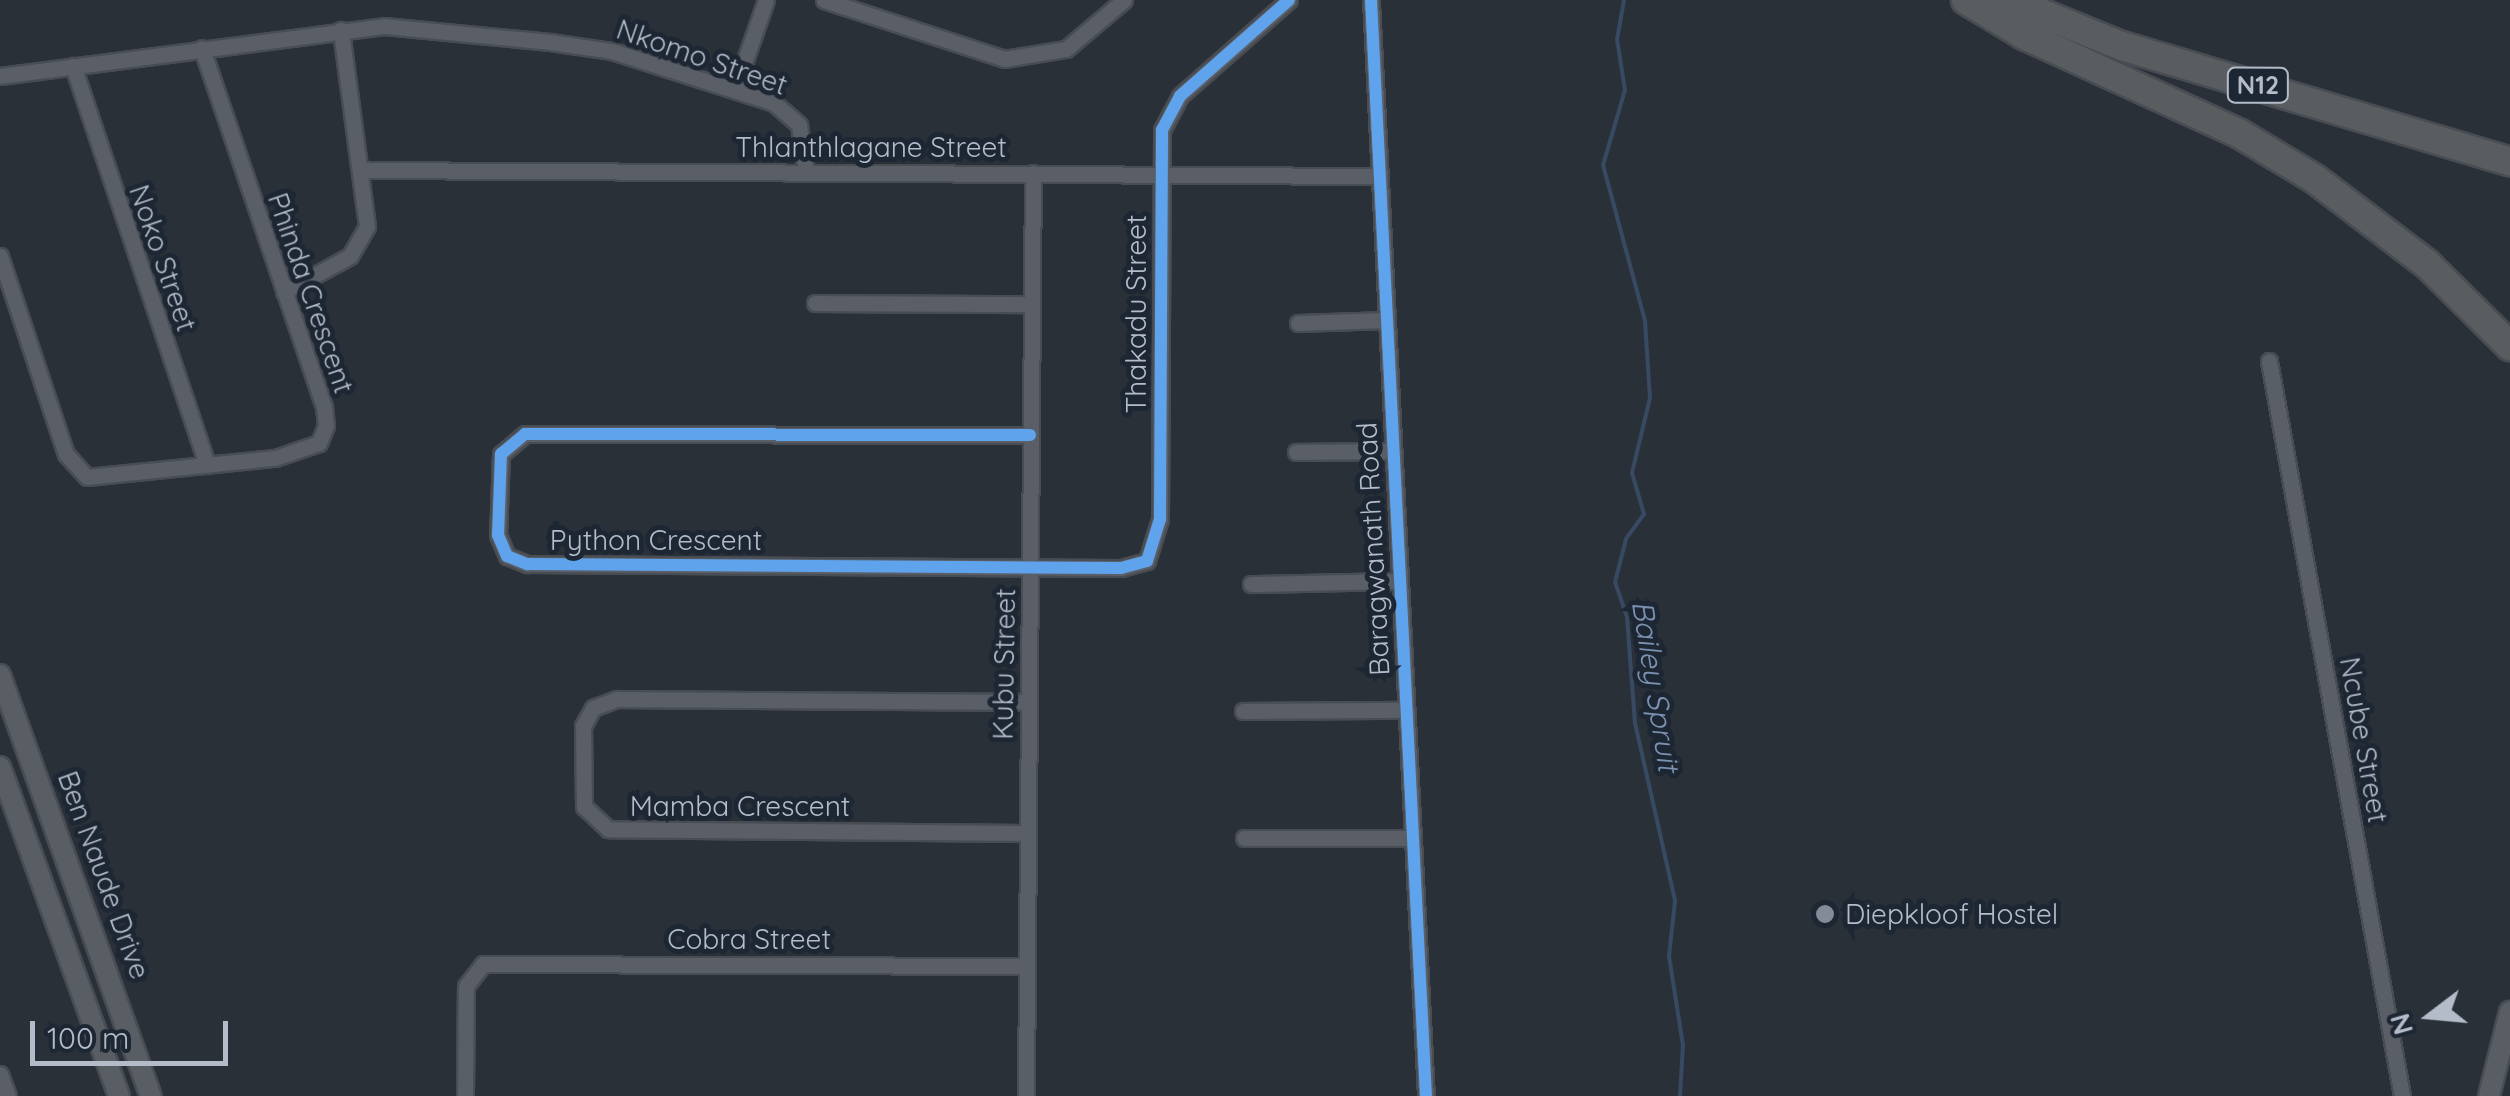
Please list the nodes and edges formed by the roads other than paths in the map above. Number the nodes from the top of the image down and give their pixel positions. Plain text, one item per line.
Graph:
1 (766, 0) edge
2 (824, 0) edge
3 (1124, 0) edge
4 (1289, 0) edge
5 (1371, 0) edge
6 (1966, 0) edge
7 (2009, 0) edge
8 (341, 30) junction
9 (202, 48) junction
10 (73, 66) junction
11 (0, 76) edge
12 (734, 89) junction
13 (2510, 162) edge
14 (363, 170) junction
15 (806, 171) junction
16 (1033, 173) junction
17 (1162, 175) junction
18 (1380, 176) junction
19 (0, 256) edge
20 (284, 292) junction
21 (815, 304) dead end
22 (1031, 304) junction
23 (1386, 320) junction
24 (1298, 324) dead end
25 (2510, 346) edge
26 (2269, 362) dead end
27 (1030, 435) junction
28 (1393, 451) junction
29 (1296, 452) dead end
30 (206, 465) junction
31 (1031, 568) junction
32 (1400, 581) junction
33 (1251, 584) dead end
34 (0, 675) edge
35 (1029, 702) junction
36 (1406, 710) junction
37 (1243, 711) dead end
38 (0, 767) edge
39 (1026, 834) junction
40 (1244, 838) dead end
41 (1412, 838) junction
42 (1027, 966) junction
43 (2510, 1012) edge
44 (0, 1074) edge
45 (8, 1096) edge
46 (119, 1096) edge
47 (152, 1096) edge
48 (464, 1096) edge
49 (1026, 1096) edge
50 (1426, 1096) edge
51 (2402, 1096) edge
52 (2489, 1096) edge

1 - 12 street
2 - 3 street
4 - 17 street, Thakadu Street
5 - 18 street, Baragwanath Road
6 - 25 highway
7 - 13 highway, N12
8 - 9 street, Nkomo Street
8 - 12 street, Nkomo Street
8 - 14 street
9 - 10 street, Nkomo Street
9 - 20 street, Phinda Crescent
10 - 11 street, Nkomo Street
10 - 30 street, Noko Street
12 - 15 street, Nkomo Street
14 - 15 street, Thlanthlagane Street
14 - 20 street
15 - 16 street, Thlanthlagane Street
16 - 17 street, Thlanthlagane Street
16 - 22 street, Kubu Street
17 - 18 street, Thlanthlagane Street
17 - 31 street, Thakadu Street
18 - 23 street, Baragwanath Road
19 - 30 street, Phinda Crescent
20 - 30 street, Phinda Crescent
21 - 22 street
22 - 27 street, Kubu Street
23 - 24 street
23 - 28 street, Baragwanath Road
26 - 51 street, Ncube Street
27 - 31 street, Kubu Street
27 - 31 street, Python Crescent
28 - 29 street
28 - 32 street, Baragwanath Road
31 - 35 street, Kubu Street
32 - 33 street
32 - 36 street, Baragwanath Road
34 - 47 main road, Ben Naude Drive
35 - 39 street, Kubu Street
35 - 39 street, Mamba Crescent
36 - 37 street
36 - 41 street, Baragwanath Road
38 - 46 main road
39 - 42 street, Kubu Street
40 - 41 street
41 - 50 street, Baragwanath Road
42 - 48 street, Cobra Street
42 - 49 street, Kubu Street
43 - 52 main road
44 - 45 street

